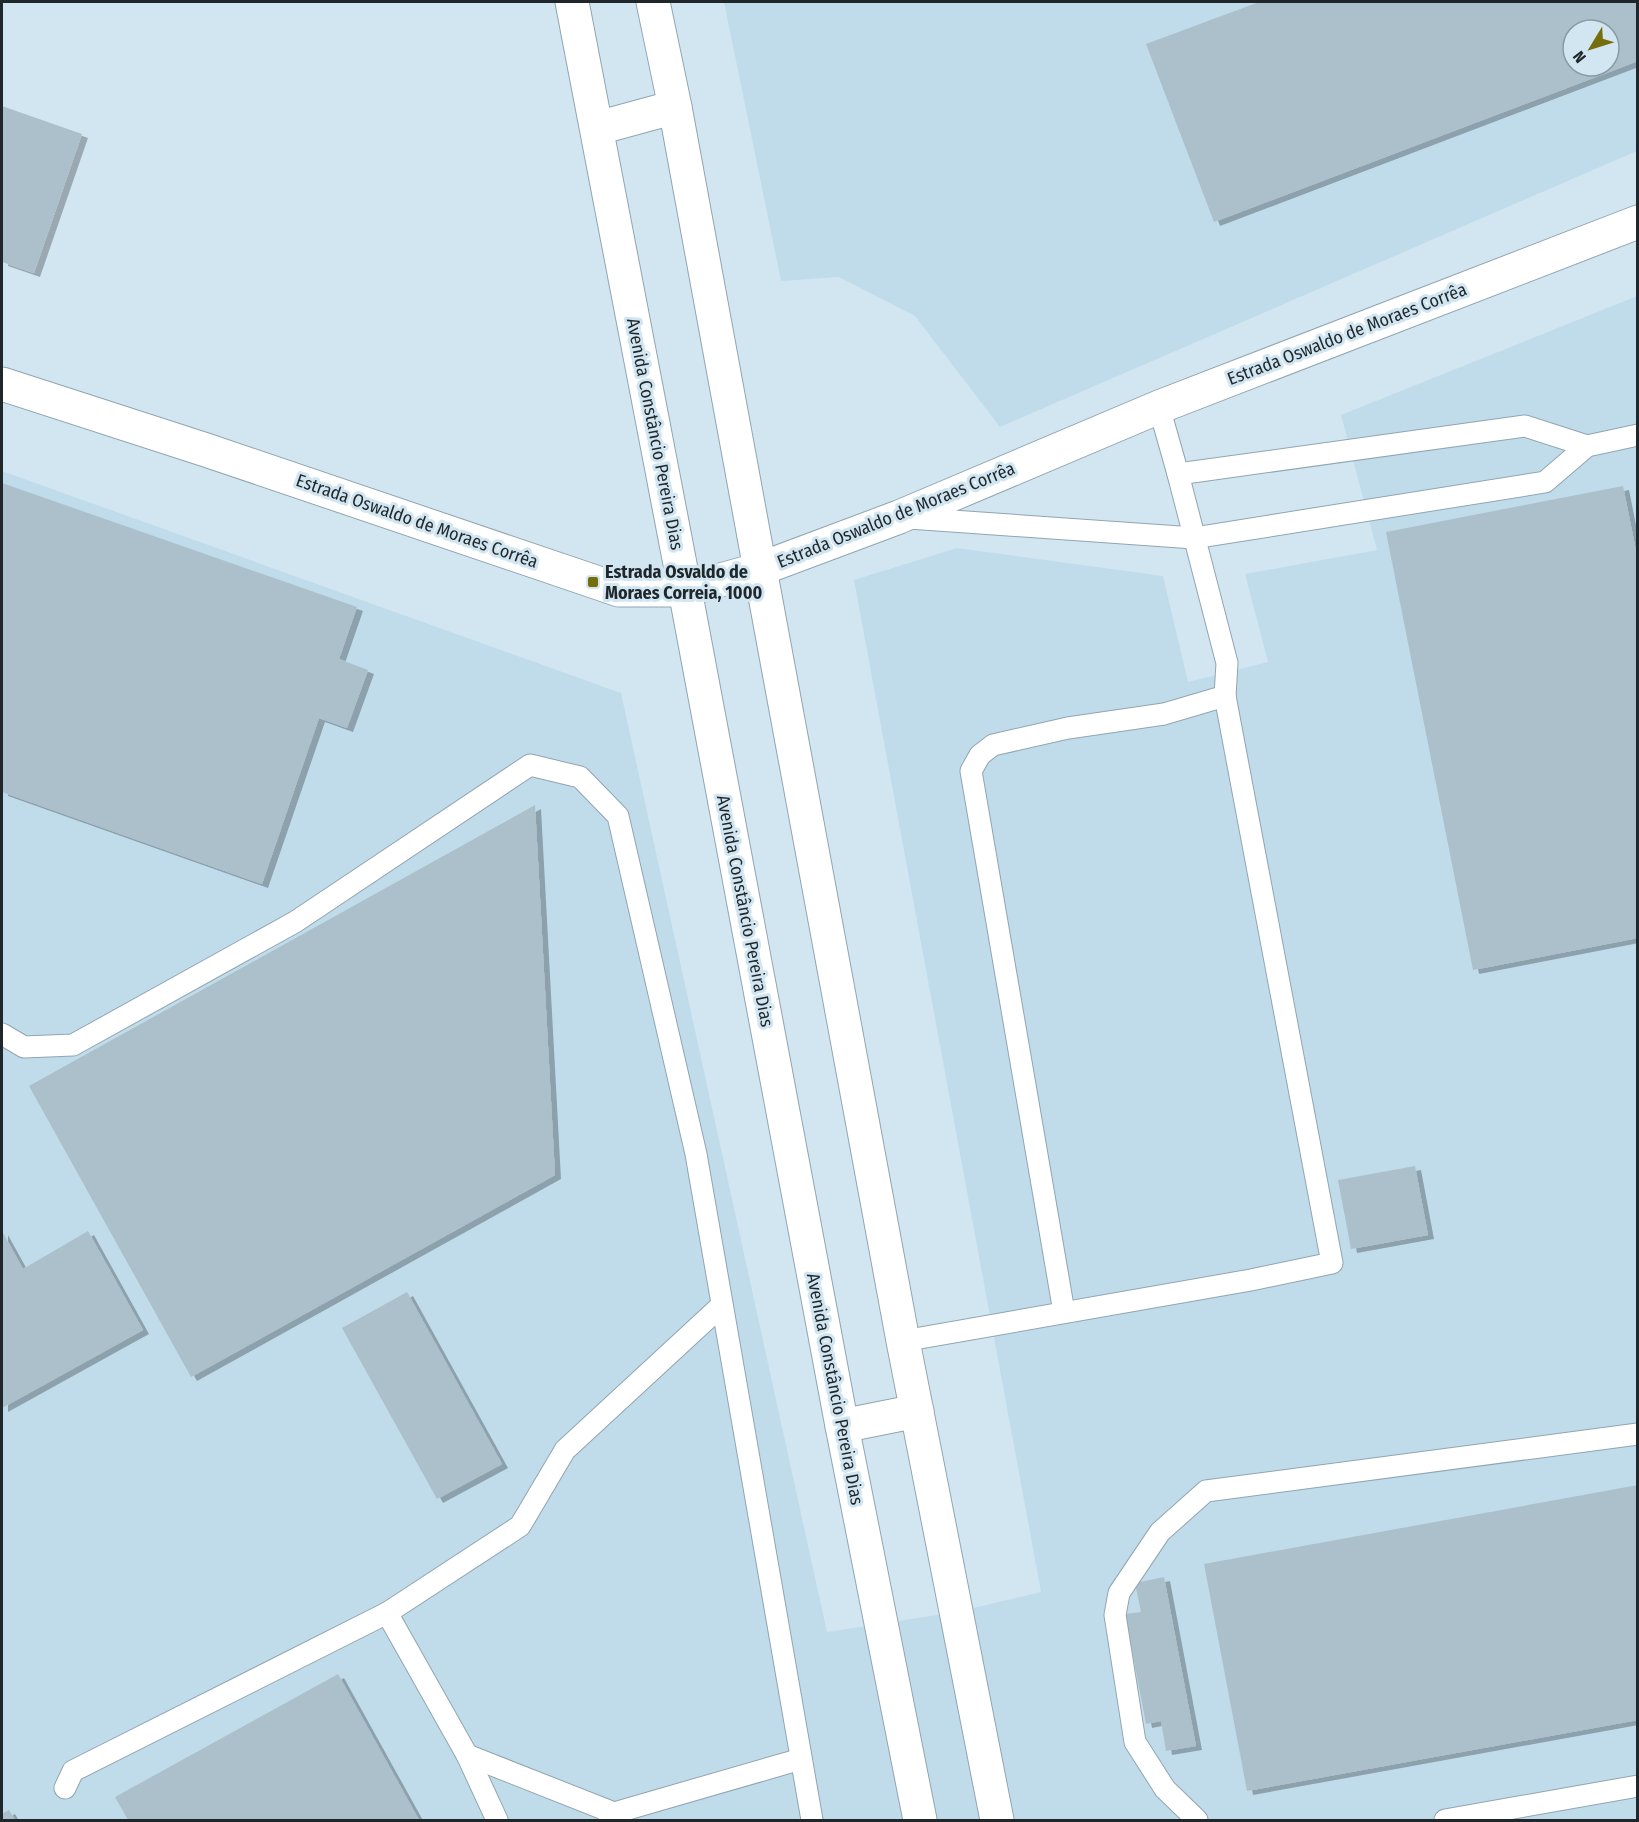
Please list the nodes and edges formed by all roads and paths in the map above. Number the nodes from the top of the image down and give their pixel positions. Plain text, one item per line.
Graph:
1 (572, 2) edge
2 (653, 2) edge
3 (675, 106) junction
4 (598, 128) junction
5 (1638, 222) edge
6 (2, 384) edge
7 (1159, 406) junction
8 (1638, 435) edge
9 (1587, 446) junction
10 (1179, 474) junction
11 (899, 517) junction
12 (1194, 538) junction
13 (760, 569) junction
14 (685, 590) junction
15 (1225, 696) junction
16 (2, 1034) edge
17 (722, 1305) junction
18 (1064, 1312) junction
19 (903, 1341) junction
20 (917, 1411) junction
21 (842, 1426) junction
22 (1638, 1434) edge
23 (387, 1612) junction
24 (467, 1755) junction
25 (801, 1760) junction
26 (1638, 1786) edge
27 (65, 1788) dead end
28 (611, 1817) edge
29 (497, 1821) edge
30 (812, 1821) edge
31 (920, 1821) edge
32 (997, 1821) edge
33 (1197, 1821) edge
34 (1445, 1821) edge

1 - 4 street, Avenida Constâncio Pereira Dias
2 - 3 street
3 - 4 street
3 - 13 street
4 - 14 street, Avenida Constâncio Pereira Dias
5 - 7 street, Estrada Oswaldo de Moraes Corrêa
6 - 14 street, Estrada Oswaldo de Moraes Corrêa
7 - 10 lane
7 - 11 street, Estrada Oswaldo de Moraes Corrêa
8 - 9 lane
9 - 10 lane
9 - 12 lane
10 - 12 lane
11 - 12 lane
11 - 13 street, Estrada Oswaldo de Moraes Corrêa
12 - 15 lane
13 - 14 street, Estrada Oswaldo de Moraes Corrêa
13 - 19 street
14 - 21 street, Avenida Constâncio Pereira Dias
15 - 18 lane
15 - 18 lane
16 - 17 lane
17 - 23 lane
17 - 25 lane
18 - 19 lane
19 - 20 street
20 - 21 street
20 - 32 street
21 - 31 street, Avenida Constâncio Pereira Dias
22 - 33 lane
23 - 24 lane
23 - 27 lane
24 - 28 lane
24 - 29 lane
25 - 28 lane
25 - 30 lane
26 - 34 lane

